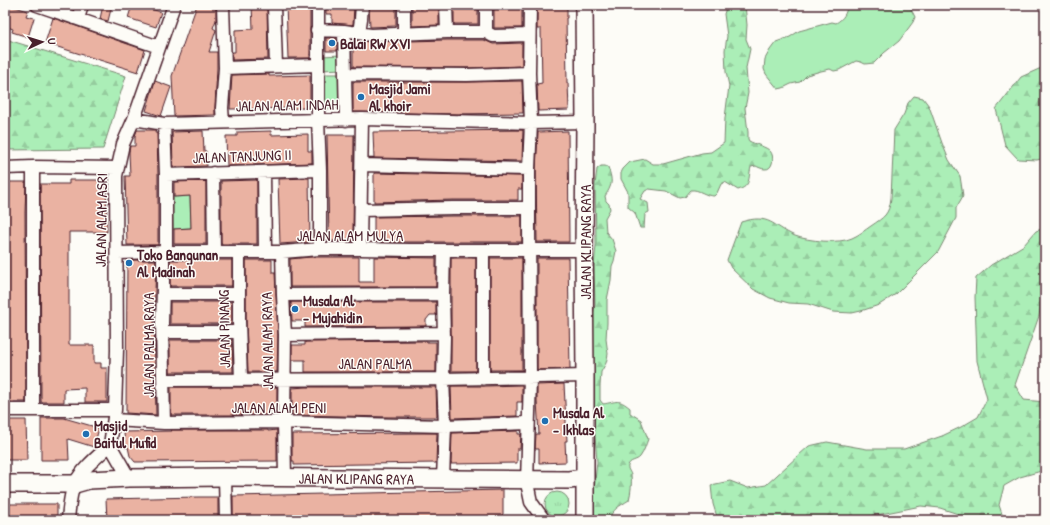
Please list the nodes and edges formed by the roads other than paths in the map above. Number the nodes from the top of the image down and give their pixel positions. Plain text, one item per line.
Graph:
1 (82, 5) edge
2 (174, 5) edge
3 (223, 5) edge
4 (274, 5) edge
5 (318, 5) edge
6 (362, 5) edge
7 (404, 5) edge
8 (446, 5) edge
9 (486, 5) edge
10 (530, 5) edge
11 (584, 5) edge
12 (41, 6) edge
13 (78, 19) junction
14 (318, 30) junction
15 (344, 31) junction
16 (447, 32) junction
17 (486, 32) junction
18 (359, 33) junction
19 (404, 34) junction
20 (529, 35) junction
21 (159, 47) junction
22 (318, 65) junction
23 (276, 66) junction
24 (225, 68) junction
25 (529, 73) junction
26 (346, 74) junction
27 (134, 119) junction
28 (362, 119) junction
29 (318, 120) junction
30 (346, 120) junction
31 (223, 122) junction
32 (585, 122) junction
33 (531, 123) junction
34 (164, 124) junction
35 (362, 165) junction
36 (33, 166) junction
37 (5, 168) edge
38 (118, 168) junction
39 (529, 169) junction
40 (320, 170) junction
41 (264, 172) junction
42 (214, 173) junction
43 (166, 175) junction
44 (529, 208) junction
45 (361, 210) junction
46 (320, 249) junction
47 (360, 249) junction
48 (444, 250) junction
49 (483, 250) junction
50 (529, 250) junction
51 (584, 250) junction
52 (265, 251) junction
53 (165, 252) junction
54 (214, 252) junction
55 (238, 252) junction
56 (282, 252) junction
57 (116, 253) junction
58 (163, 294) junction
59 (239, 294) junction
60 (443, 294) junction
61 (283, 295) junction
62 (163, 332) junction
63 (239, 332) junction
64 (444, 333) junction
65 (285, 335) junction
66 (585, 376) junction
67 (530, 377) junction
68 (284, 379) junction
69 (442, 379) junction
70 (483, 379) junction
71 (164, 380) junction
72 (241, 380) junction
73 (5, 410) edge
74 (32, 410) junction
75 (114, 415) junction
76 (284, 422) junction
77 (164, 423) junction
78 (528, 423) junction
79 (445, 426) junction
80 (110, 445) junction
81 (5, 475) edge
82 (225, 477) junction
83 (285, 477) junction
84 (129, 478) junction
85 (584, 478) junction
86 (82, 479) junction
87 (443, 479) junction
88 (527, 479) junction
89 (5, 484) edge
90 (68, 520) edge
91 (226, 520) edge
92 (544, 520) edge
93 (584, 520) edge

1 - 13 street
2 - 21 street, JALAN ALAM ASRI
3 - 24 street
4 - 23 street
5 - 14 street
6 - 18 street
7 - 19 street
8 - 16 street
9 - 17 street
10 - 20 street
11 - 32 main road, JALAN KLIPANG RAYA
12 - 13 street
13 - 21 street
14 - 15 street
14 - 22 street
15 - 18 street
15 - 26 street
16 - 17 street
16 - 19 street
17 - 20 street
18 - 19 street
20 - 25 street
21 - 27 street, JALAN ALAM ASRI
22 - 23 street
22 - 29 street
23 - 24 street
24 - 31 street
25 - 26 street
25 - 33 street
26 - 30 street
27 - 34 street, JALAN ALAM INDAH
27 - 38 street, JALAN ALAM ASRI
28 - 30 street, JALAN ALAM INDAH
28 - 33 street, JALAN ALAM INDAH
28 - 35 street
29 - 30 street, JALAN ALAM INDAH
29 - 31 street, JALAN ALAM INDAH
29 - 40 street
31 - 34 street, JALAN ALAM INDAH
32 - 33 street, JALAN ALAM INDAH
32 - 51 main road, JALAN KLIPANG RAYA
33 - 39 street
34 - 43 street, JALAN PALMA RAYA
35 - 39 street
35 - 45 street
36 - 37 street
36 - 38 street
36 - 74 street
38 - 57 street, JALAN ALAM ASRI
39 - 44 street
40 - 41 street, JALAN TANJUNG II
40 - 46 street
41 - 42 street, JALAN TANJUNG II
41 - 52 street
42 - 43 street, JALAN TANJUNG II
42 - 54 street
43 - 53 street, JALAN PALMA RAYA
44 - 45 street
44 - 50 street
45 - 47 street
46 - 47 street, JALAN ALAM MULYA
46 - 56 street, JALAN ALAM MULYA
47 - 48 street, JALAN ALAM MULYA
48 - 49 street, JALAN ALAM MULYA
48 - 60 street
49 - 50 street, JALAN ALAM MULYA
49 - 70 street
50 - 51 street, JALAN ALAM MULYA
50 - 67 street
51 - 66 main road, JALAN KLIPANG RAYA
52 - 55 street, JALAN ALAM MULYA
52 - 56 street, JALAN ALAM MULYA
53 - 54 street, JALAN ALAM MULYA
53 - 57 street, JALAN ALAM MULYA
53 - 58 street, JALAN PALMA RAYA
54 - 55 street, JALAN ALAM MULYA
55 - 59 street, JALAN PINANG
56 - 61 street, JALAN ALAM RAYA
57 - 75 street, JALAN ALAM ASRI
58 - 59 street
58 - 62 street, JALAN PALMA RAYA
59 - 63 street, JALAN PINANG
60 - 61 street
60 - 64 street
61 - 65 street, JALAN ALAM RAYA
62 - 63 street
62 - 71 street, JALAN PALMA RAYA
63 - 72 street, JALAN PINANG
64 - 65 street
64 - 69 street
65 - 68 street, JALAN ALAM RAYA
66 - 67 street, JALAN PALMA
66 - 85 main road, JALAN KLIPANG RAYA
67 - 70 street, JALAN PALMA
67 - 78 street
68 - 69 street, JALAN PALMA
68 - 72 street, JALAN PALMA
68 - 76 street, JALAN ALAM RAYA
69 - 70 street, JALAN PALMA
69 - 79 street
71 - 72 street, JALAN PALMA
71 - 77 street, JALAN PALMA RAYA
73 - 74 street, JALAN ALAM PENI
74 - 75 street, JALAN ALAM PENI
75 - 77 street, JALAN ALAM PENI
75 - 80 street, JALAN ALAM ASRI
76 - 77 street, JALAN ALAM PENI
76 - 79 street, JALAN ALAM PENI
76 - 83 street, JALAN ALAM RAYA
78 - 79 street, JALAN ALAM PENI
78 - 88 street
79 - 87 street
80 - 84 street
80 - 86 street
81 - 86 main road
82 - 83 main road, JALAN KLIPANG RAYA
82 - 84 main road, JALAN KLIPANG RAYA
82 - 91 street
83 - 87 main road, JALAN KLIPANG RAYA
84 - 86 main road, JALAN KLIPANG RAYA
85 - 88 main road, JALAN KLIPANG RAYA
85 - 93 main road, JALAN KLIPANG RAYA
86 - 89 main road
86 - 90 street
87 - 88 main road, JALAN KLIPANG RAYA
88 - 92 street

